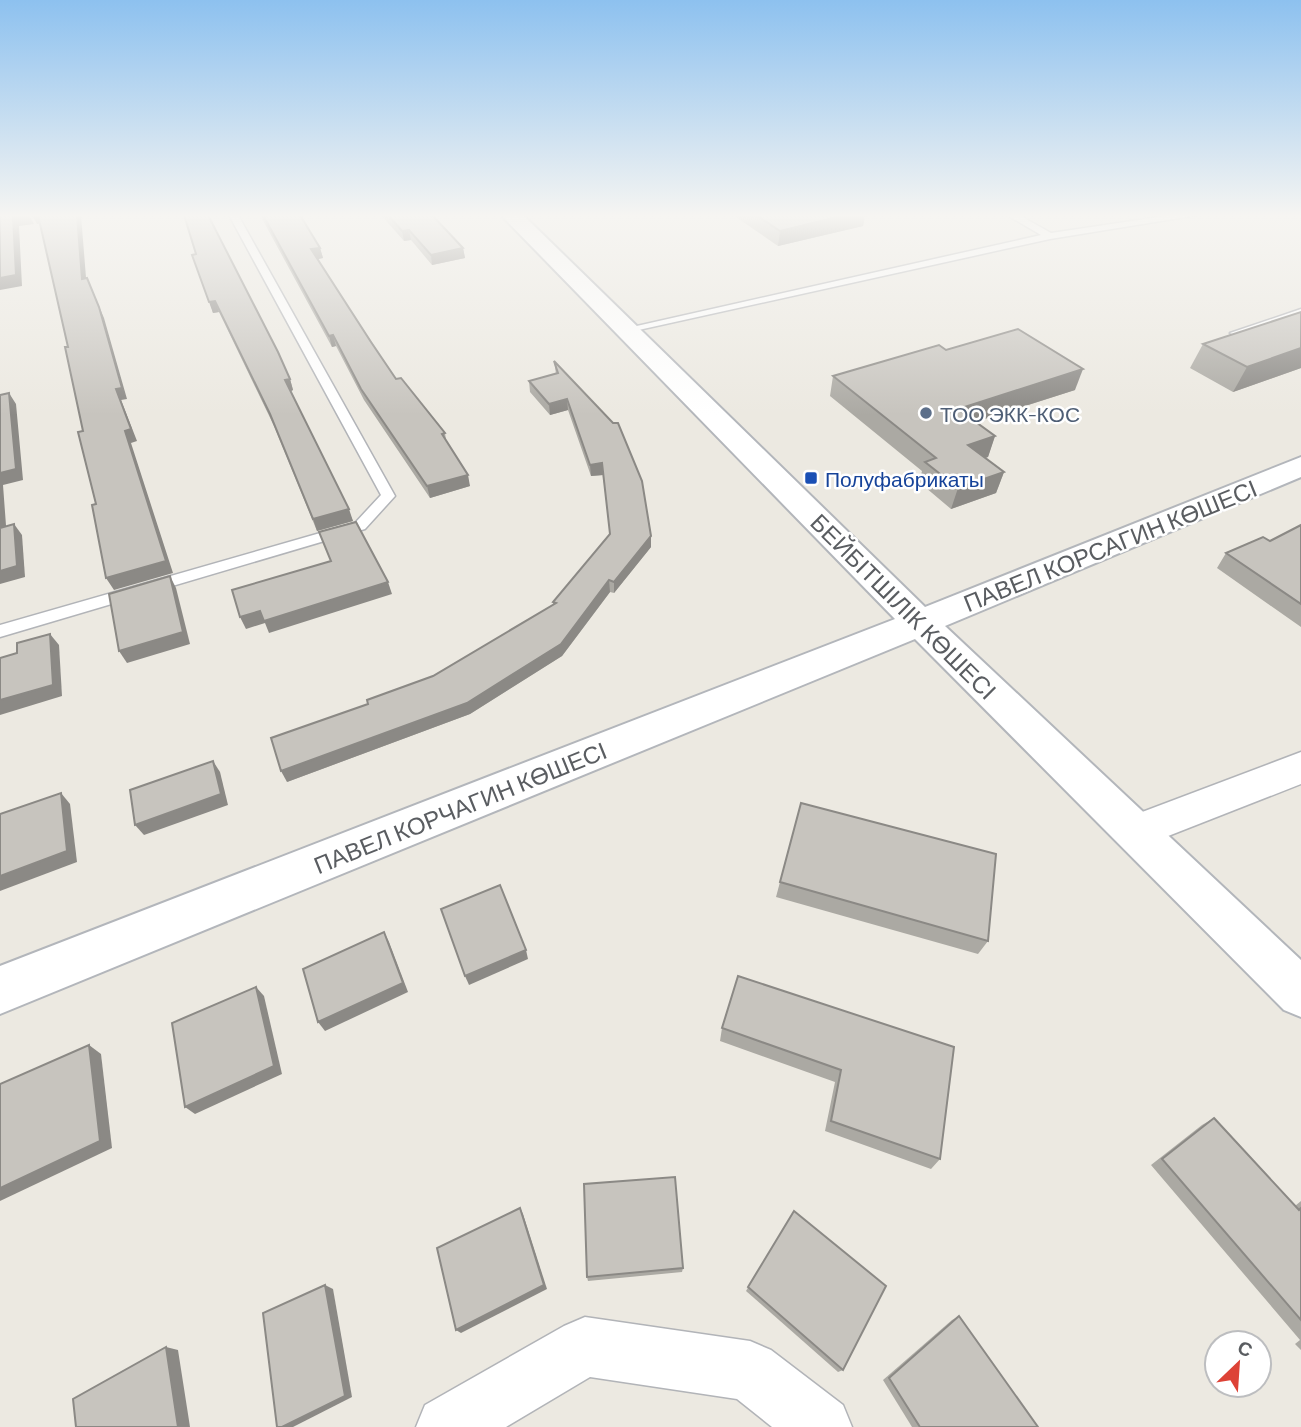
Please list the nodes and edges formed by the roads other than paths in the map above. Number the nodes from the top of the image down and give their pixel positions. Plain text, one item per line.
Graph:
1 (270, 282) edge
2 (577, 282) edge
3 (844, 282) edge
4 (1301, 313) edge
5 (625, 330) junction
6 (1236, 333) edge
7 (1301, 466) edge
8 (920, 623) junction
9 (0, 631) edge
10 (1301, 768) edge
11 (1135, 832) junction
12 (0, 990) edge
13 (1301, 993) edge
14 (447, 1427) edge
15 (821, 1427) edge

1 - 9 lane
2 - 5 street, БЕЙБІТШІЛІК КӨШЕСІ
3 - 5 lane
4 - 6 lane
5 - 8 street, БЕЙБІТШІЛІК КӨШЕСІ
7 - 8 street, ПАВЕЛ КОРСАГИН КӨШЕСІ
8 - 11 street, БЕЙБІТШІЛІК КӨШЕСІ
8 - 12 street, ПАВЕЛ КОРЧАГИН КӨШЕСІ
10 - 11 street
11 - 13 street, БЕЙБІТШІЛІК КӨШЕСІ
14 - 15 street

